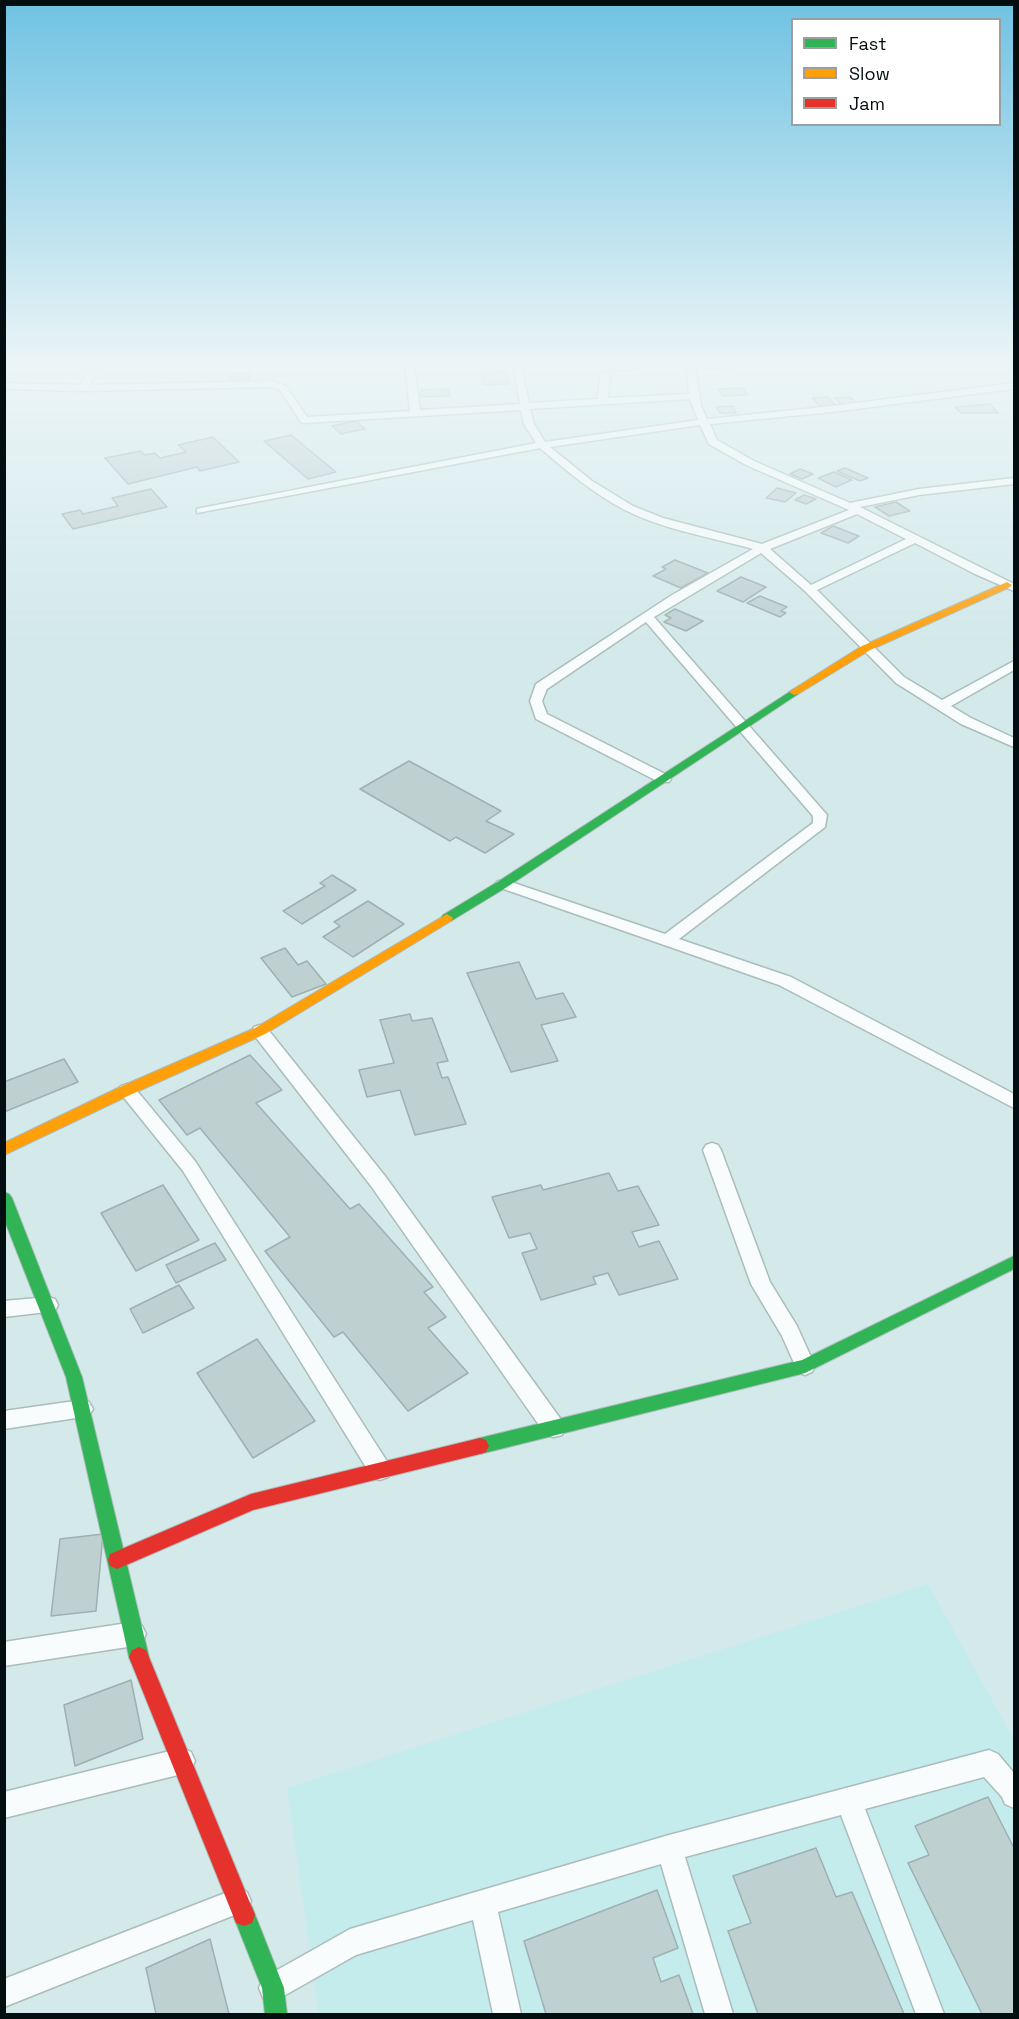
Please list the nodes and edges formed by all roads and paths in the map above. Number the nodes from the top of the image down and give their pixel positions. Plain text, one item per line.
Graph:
1 (469, 459) edge
2 (559, 459) edge
3 (743, 459) edge
4 (1014, 481) edge
5 (854, 508) junction
6 (201, 511) dead end
7 (915, 539) junction
8 (762, 548) junction
9 (1011, 586) edge
10 (809, 589) junction
11 (647, 616) junction
12 (866, 648) junction
13 (1014, 665) edge
14 (941, 706) junction
15 (743, 726) junction
16 (1014, 743) edge
17 (664, 779) junction
18 (503, 884) junction
19 (667, 940) junction
20 (260, 1031) junction
21 (127, 1090) junction
22 (1014, 1102) edge
23 (4, 1150) edge
24 (712, 1150) dead end
25 (4, 1198) edge
26 (8, 1218) edge
27 (1014, 1262) edge
28 (48, 1305) junction
29 (4, 1309) edge
30 (805, 1366) junction
31 (82, 1409) junction
32 (4, 1420) edge
33 (554, 1428) junction
34 (380, 1470) junction
35 (117, 1560) junction
36 (134, 1634) junction
37 (4, 1654) edge
38 (182, 1761) junction
39 (1014, 1795) edge
40 (849, 1799) junction
41 (4, 1805) edge
42 (669, 1848) junction
43 (237, 1901) junction
44 (483, 1904) junction
45 (4, 1993) edge
46 (274, 2001) edge
47 (507, 2014) edge
48 (719, 2014) edge
49 (930, 2014) edge

1 - 6 street
2 - 8 street
3 - 5 street
4 - 5 street
5 - 7 street
5 - 8 street
7 - 9 street
7 - 10 street
8 - 10 street
8 - 11 street
9 - 12 street
10 - 12 street
11 - 15 street
11 - 17 street
12 - 14 street
12 - 15 street
13 - 14 street
14 - 16 street
15 - 17 street
15 - 19 street
17 - 18 street
18 - 19 street
18 - 20 street
19 - 22 street
20 - 21 street
20 - 33 street
21 - 23 street
21 - 34 street
24 - 30 street
25 - 26 street
26 - 28 street
27 - 30 street
28 - 29 street
28 - 31 street
30 - 33 street
31 - 32 street
31 - 35 street
33 - 34 street
34 - 35 street
35 - 36 street
36 - 37 street
36 - 38 street
38 - 41 street
38 - 43 street
39 - 40 street
40 - 42 street
40 - 49 street
42 - 44 street
42 - 48 street
43 - 45 street
43 - 46 street
44 - 46 street
44 - 47 street

